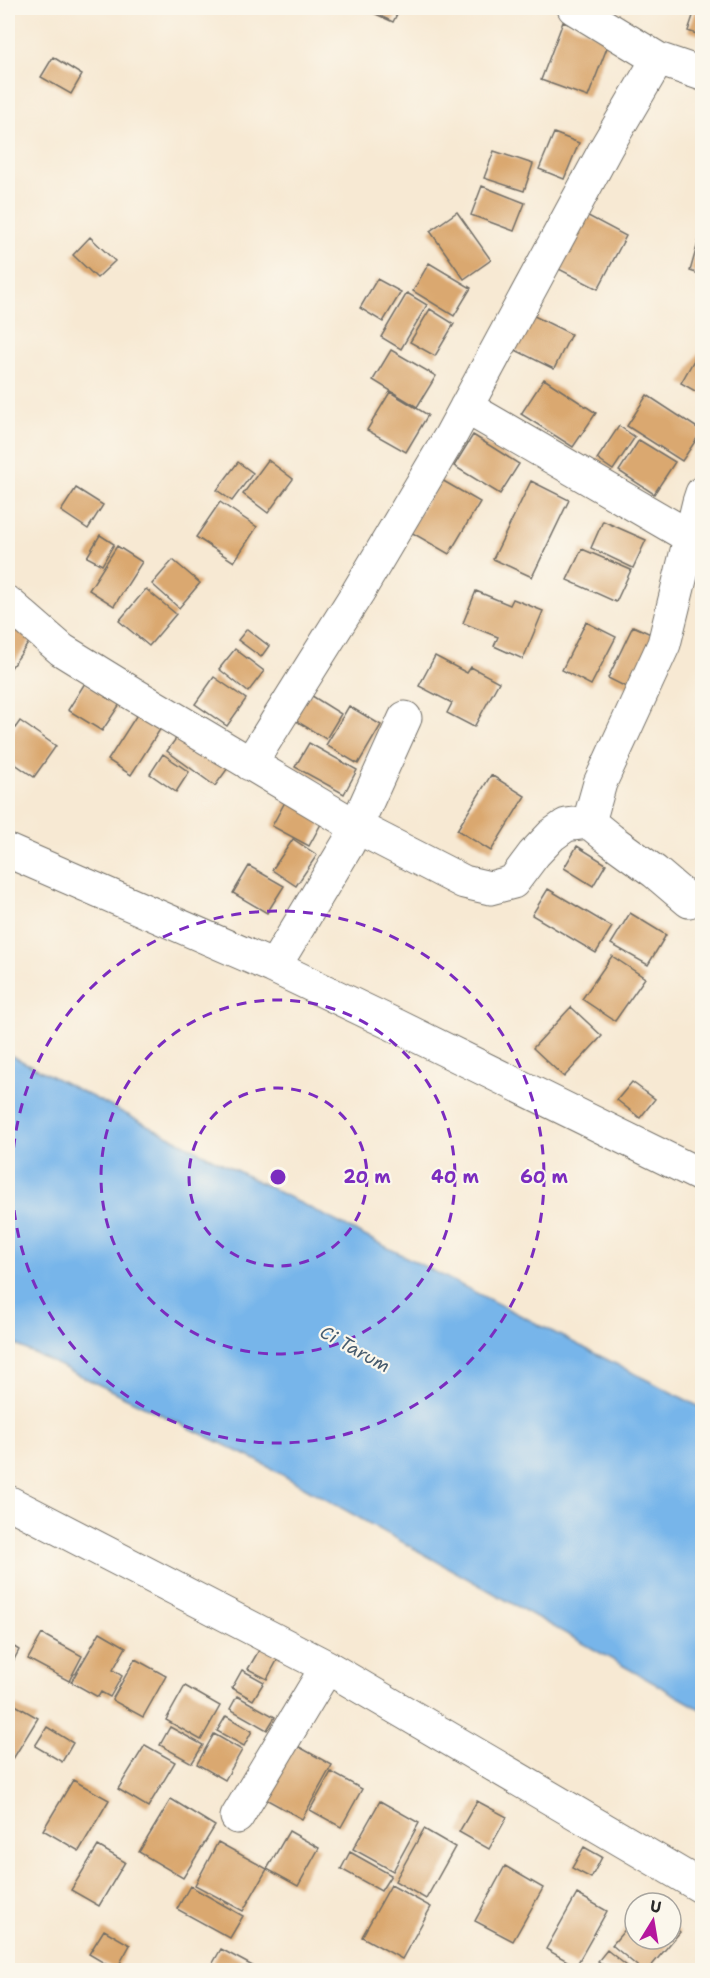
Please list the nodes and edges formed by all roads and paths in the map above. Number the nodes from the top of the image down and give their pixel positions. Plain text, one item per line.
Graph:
1 (574, 8) edge
2 (658, 59) junction
3 (702, 74) edge
4 (466, 407) junction
5 (702, 493) edge
6 (690, 537) junction
7 (8, 603) edge
8 (405, 718) dead end
9 (250, 764) junction
10 (589, 822) junction
11 (357, 827) junction
12 (8, 851) edge
13 (689, 901) dead end
14 (274, 967) junction
15 (702, 1176) edge
16 (8, 1502) edge
17 (327, 1667) junction
18 (237, 1817) dead end
19 (702, 1887) edge

1 - 2 street
2 - 3 street
2 - 4 street
4 - 6 street
4 - 9 street
5 - 6 street
6 - 10 street
7 - 9 street
8 - 11 street
9 - 11 street
10 - 11 street
10 - 13 street
11 - 14 street
12 - 14 street
14 - 15 street
16 - 17 street
17 - 18 street
17 - 19 street

